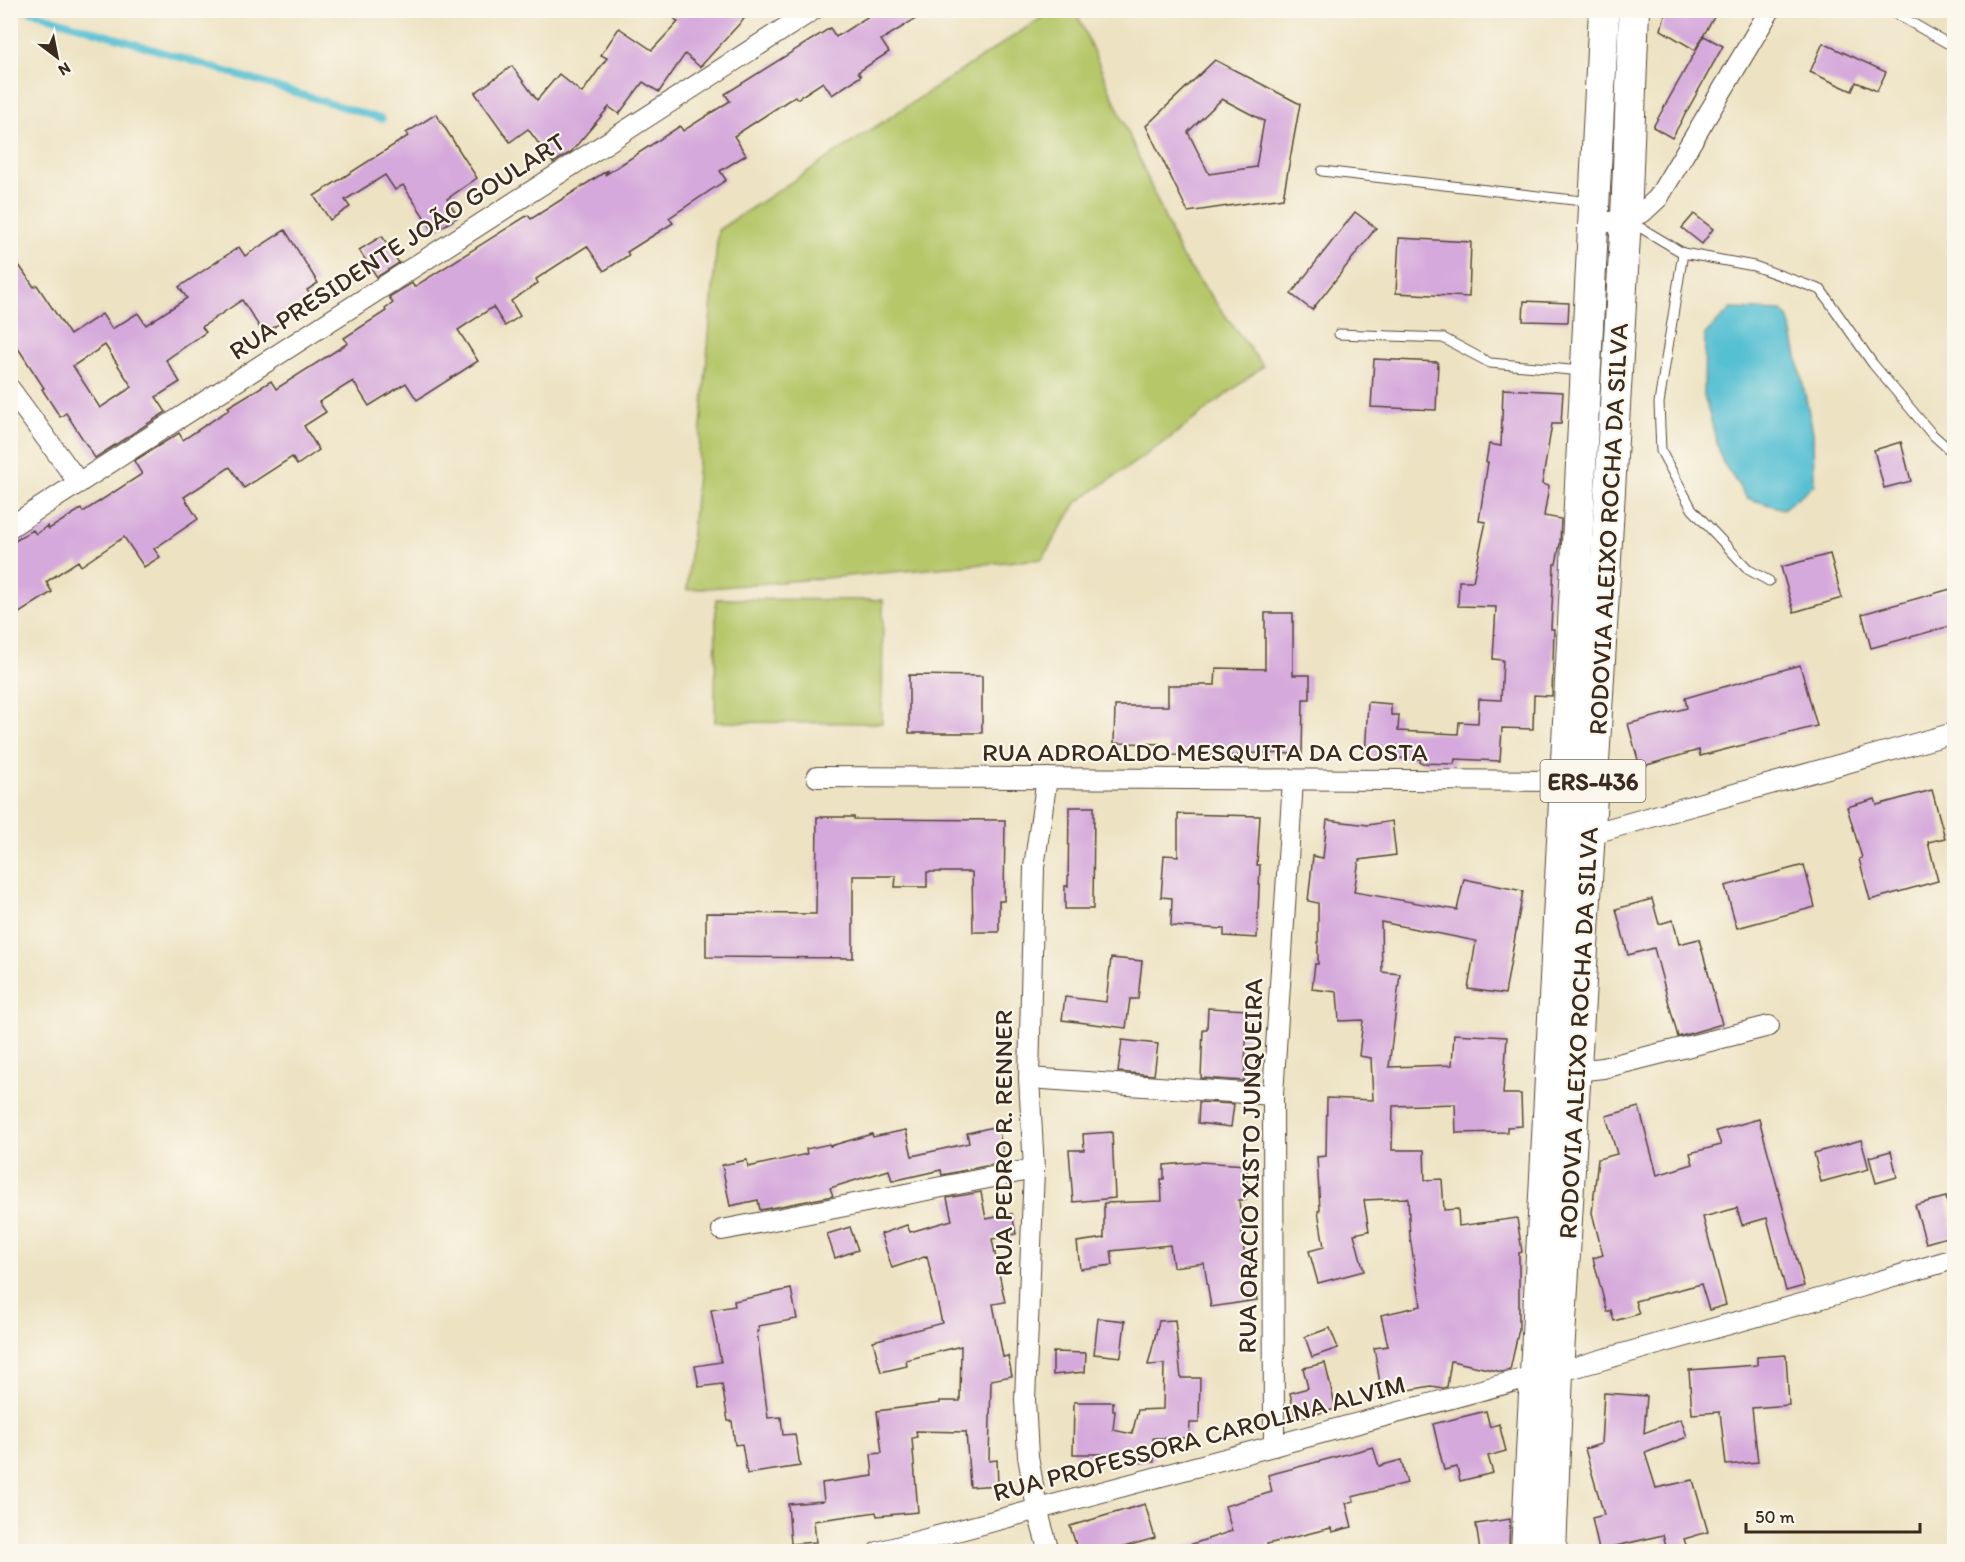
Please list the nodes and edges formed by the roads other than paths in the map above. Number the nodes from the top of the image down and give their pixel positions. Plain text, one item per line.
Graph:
1 (813, 10) edge
2 (1604, 10) edge
3 (1634, 10) edge
4 (1770, 10) edge
5 (1889, 10) edge
6 (1947, 43) dead end
7 (1322, 171) dead end
8 (1593, 213) junction
9 (1626, 219) junction
10 (1683, 253) junction
11 (1339, 334) dead end
12 (1585, 371) junction
13 (10, 389) edge
14 (1954, 454) edge
15 (79, 483) junction
16 (10, 527) edge
17 (1768, 581) dead end
18 (1954, 733) edge
19 (817, 777) dead end
20 (1047, 778) junction
21 (1293, 780) junction
22 (1579, 781) junction
23 (1576, 834) junction
24 (1769, 1026) dead end
25 (1576, 1071) junction
26 (1029, 1078) junction
27 (1273, 1095) junction
28 (1034, 1169) junction
29 (722, 1230) dead end
30 (1954, 1259) edge
31 (1546, 1374) junction
32 (1274, 1446) junction
33 (1037, 1509) junction
34 (878, 1551) edge
35 (1049, 1551) edge
36 (1526, 1551) edge
37 (1551, 1551) edge

1 - 15 street, RUA PRESIDENTE JOÃO GOULART
2 - 8 main road, RODOVIA ALEIXO ROCHA DA SILVA / ERS-436
3 - 9 main road, RODOVIA ALEIXO ROCHA DA SILVA / ERS-436
4 - 9 street
5 - 6 lane
7 - 8 lane
8 - 9 street
8 - 12 main road, RODOVIA ALEIXO ROCHA DA SILVA / ERS-436
9 - 10 lane
9 - 22 main road, RODOVIA ALEIXO ROCHA DA SILVA / ERS-436
10 - 14 lane
10 - 17 lane
11 - 12 lane
12 - 22 main road, RODOVIA ALEIXO ROCHA DA SILVA / ERS-436
13 - 15 street
15 - 16 street, RUA PRESIDENTE JOÃO GOULART
18 - 23 street
19 - 20 street, RUA ADROALDO MESQUITA DA COSTA
20 - 21 street, RUA ADROALDO MESQUITA DA COSTA
20 - 26 street, RUA PEDRO R. RENNER
21 - 22 street, RUA ADROALDO MESQUITA DA COSTA
21 - 27 street, RUA ORACIO XISTO JUNQUEIRA
22 - 23 main road, RODOVIA ALEIXO ROCHA DA SILVA / ERS-436
23 - 25 main road, RODOVIA ALEIXO ROCHA DA SILVA / ERS-436
23 - 31 main road, RODOVIA ALEIXO ROCHA DA SILVA / ERS-436
24 - 25 street
25 - 31 main road, RODOVIA ALEIXO ROCHA DA SILVA / ERS-436
26 - 27 street
26 - 28 street, RUA PEDRO R. RENNER
27 - 32 street, RUA ORACIO XISTO JUNQUEIRA
28 - 29 street
28 - 33 street, RUA PEDRO R. RENNER
30 - 31 street, RUA PROFESSORA CAROLINA ALVIM
31 - 32 street, RUA PROFESSORA CAROLINA ALVIM
31 - 36 main road, RODOVIA ALEIXO ROCHA DA SILVA / ERS-436
31 - 37 main road, RODOVIA ALEIXO ROCHA DA SILVA / ERS-436
32 - 33 street, RUA PROFESSORA CAROLINA ALVIM
33 - 34 street, RUA PROFESSORA CAROLINA ALVIM
33 - 35 street, RUA PEDRO R. RENNER

